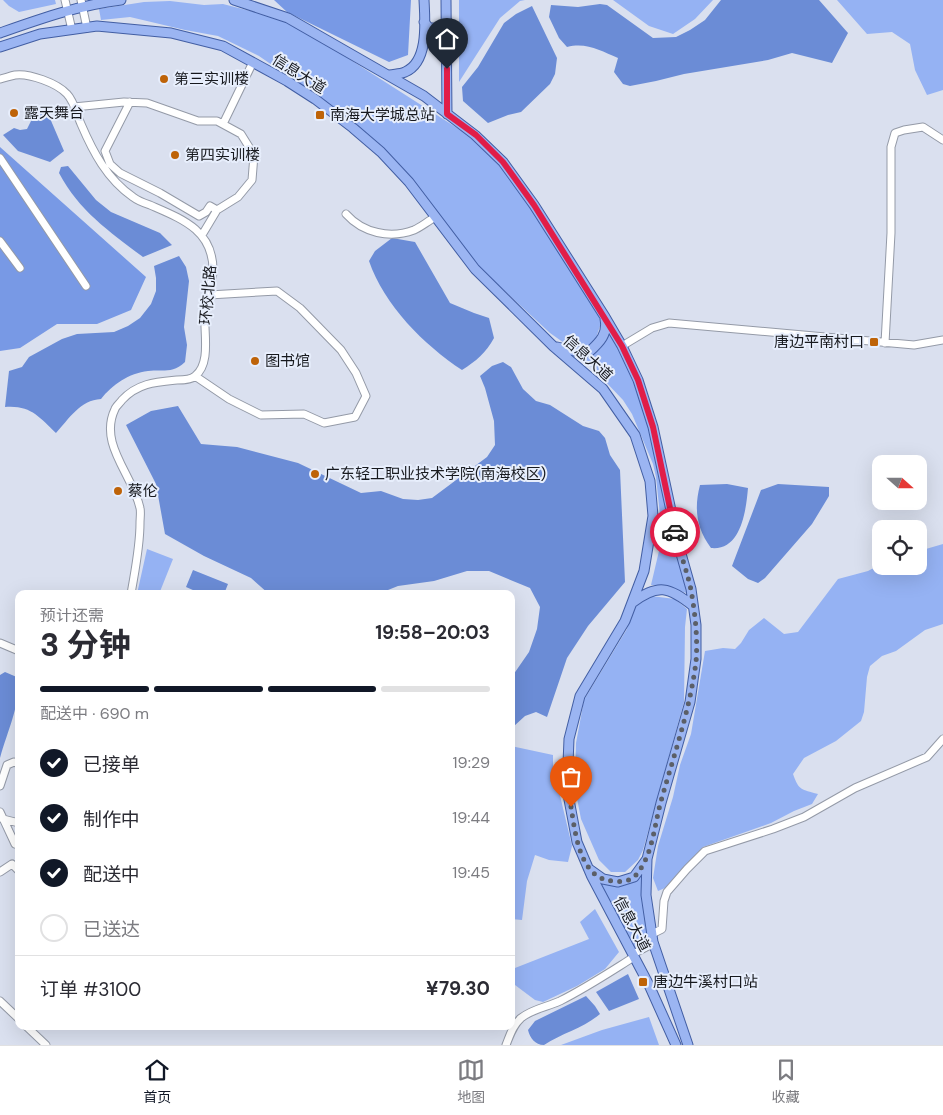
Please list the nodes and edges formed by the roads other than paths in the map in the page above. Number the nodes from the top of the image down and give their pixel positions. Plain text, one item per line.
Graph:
1 (64, 0) edge
2 (121, 0) edge
3 (234, 0) edge
4 (424, 0) edge
5 (446, 0) edge
6 (82, 3) edge
7 (253, 3) edge
8 (67, 10) junction
9 (424, 22) junction
10 (447, 22) junction
11 (88, 28) junction
12 (72, 30) junction
13 (0, 33) edge
14 (0, 47) edge
15 (253, 62) junction
16 (390, 75) junction
17 (0, 79) edge
18 (130, 102) junction
19 (74, 107) junction
20 (447, 114) junction
21 (223, 124) junction
22 (943, 140) edge
23 (0, 158) edge
24 (216, 210) junction
25 (346, 214) dead end
26 (434, 218) junction
27 (202, 235) junction
28 (0, 241) edge
29 (20, 268) dead end
30 (86, 286) dead end
31 (210, 295) junction
32 (605, 316) junction
33 (943, 340) edge
34 (885, 343) junction
35 (553, 346) junction
36 (622, 346) junction
37 (195, 376) junction
38 (132, 590) edge
39 (631, 603) junction
40 (693, 606) junction
41 (0, 643) edge
42 (15, 649) edge
43 (943, 739) edge
44 (15, 762) edge
45 (0, 786) edge
46 (1, 816) edge
47 (15, 822) edge
48 (15, 844) edge
49 (647, 859) junction
50 (15, 867) edge
51 (588, 869) junction
52 (0, 872) edge
53 (653, 938) junction
54 (633, 955) junction
55 (0, 1002) edge
56 (15, 1015) edge
57 (515, 1024) edge
58 (30, 1030) edge
59 (512, 1030) edge
60 (46, 1045) edge
61 (506, 1045) edge
62 (676, 1045) edge
63 (688, 1045) edge

1 - 8 street
2 - 6 main road
3 - 7 main road, 信息大道
4 - 9 main road
5 - 10 main road
6 - 8 main road
6 - 11 street
7 - 16 main road, 信息大道
8 - 12 street
8 - 13 main road
9 - 10 main road
9 - 16 main road
10 - 20 main road
11 - 12 main road, 信息大道
11 - 15 main road, 信息大道
12 - 14 main road, 信息大道
15 - 21 street
15 - 26 main road, 信息大道
16 - 20 main road, 信息大道
17 - 19 street
18 - 19 street
18 - 21 street
18 - 24 street
19 - 27 street
20 - 32 main road, 信息大道
21 - 24 street
22 - 34 street
23 - 30 street
24 - 27 street
25 - 26 street
26 - 35 main road, 信息大道
27 - 31 street, 环校北路
28 - 29 street
31 - 37 street, 环校北路
31 - 37 street
32 - 35 main road
32 - 36 main road, 信息大道
33 - 34 street
34 - 36 street
35 - 39 main road, 信息大道
36 - 40 main road, 信息大道
37 - 38 street
39 - 40 main road
39 - 51 main road, 信息大道
40 - 49 main road, 信息大道
41 - 42 street
43 - 53 street
44 - 45 street
46 - 47 street
46 - 48 street
49 - 51 main road
49 - 53 main road, 信息大道
50 - 52 street
51 - 54 main road, 信息大道
53 - 54 street
53 - 63 main road, 信息大道
54 - 57 street
54 - 62 main road, 信息大道
55 - 56 street
58 - 60 street
59 - 61 street

